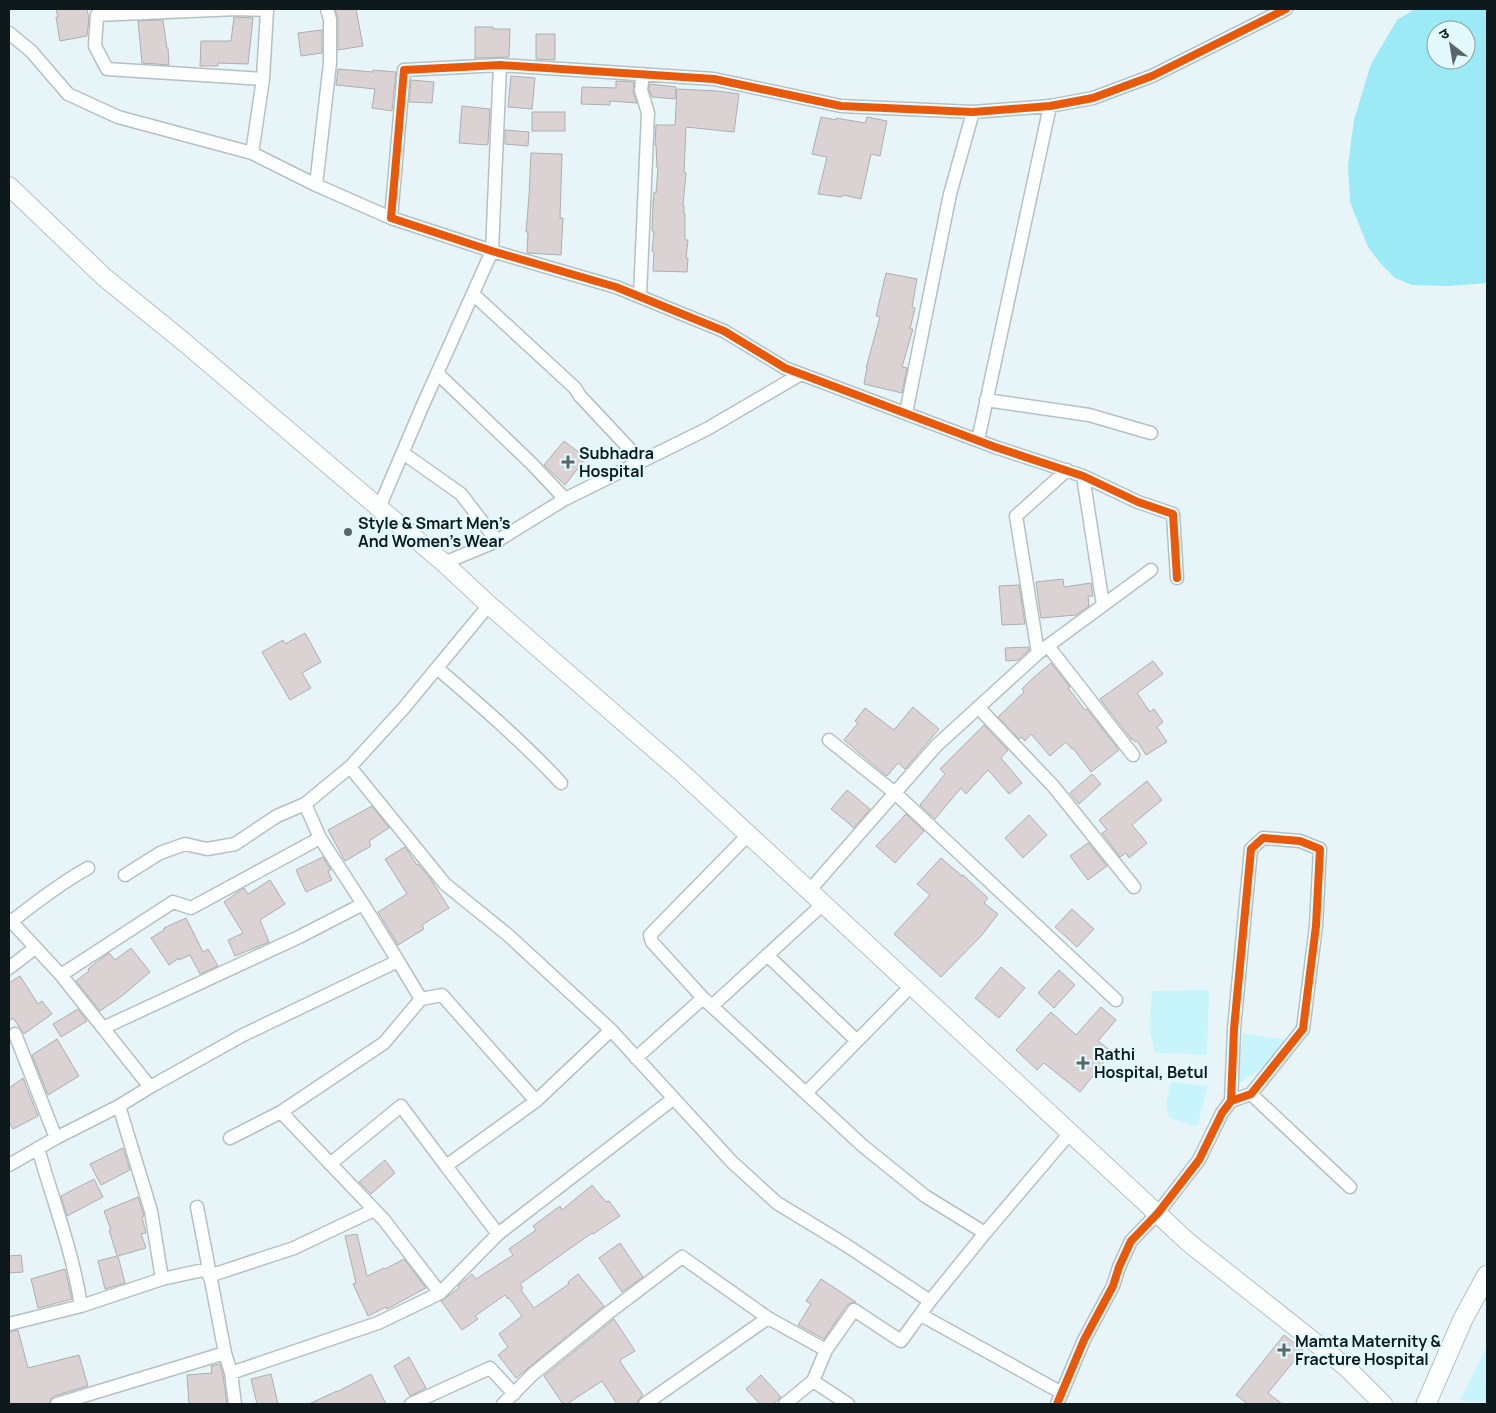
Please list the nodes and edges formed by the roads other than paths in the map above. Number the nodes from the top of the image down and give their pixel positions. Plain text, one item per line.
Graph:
1 (327, 9) edge
2 (1286, 9) edge
3 (9, 33) edge
4 (500, 65) junction
5 (642, 74) junction
6 (263, 79) junction
7 (1050, 106) junction
8 (973, 112) junction
9 (252, 153) junction
10 (316, 185) junction
11 (9, 186) edge
12 (391, 218) junction
13 (492, 251) junction
14 (473, 294) junction
15 (640, 296) junction
16 (437, 373) junction
17 (801, 374) junction
18 (986, 400) junction
19 (906, 413) junction
20 (1150, 433) dead end
21 (978, 440) junction
22 (403, 453) junction
23 (641, 461) junction
24 (1066, 470) junction
25 (1083, 476) junction
26 (565, 499) junction
27 (380, 508) junction
28 (497, 541) junction
29 (444, 563) junction
30 (1151, 570) dead end
31 (1177, 578) dead end
32 (489, 605) junction
33 (1103, 605) junction
34 (1043, 649) junction
35 (437, 668) junction
36 (978, 707) junction
37 (829, 740) dead end
38 (1133, 755) dead end
39 (350, 767) junction
40 (561, 784) dead end
41 (895, 793) junction
42 (305, 804) junction
43 (748, 835) junction
44 (320, 838) junction
45 (88, 868) dead end
46 (125, 875) dead end
47 (1134, 887) dead end
48 (809, 891) junction
49 (363, 904) junction
50 (823, 904) junction
51 (10, 921) edge
52 (35, 948) junction
53 (767, 955) junction
54 (398, 960) junction
55 (9, 968) edge
56 (60, 975) junction
57 (910, 986) junction
58 (421, 999) junction
59 (1116, 1000) dead end
60 (707, 1002) junction
61 (103, 1028) junction
62 (611, 1030) junction
63 (15, 1034) dead end
64 (857, 1041) junction
65 (636, 1058) junction
66 (150, 1087) junction
67 (806, 1093) junction
68 (1251, 1094) junction
69 (673, 1098) junction
70 (536, 1101) junction
71 (1231, 1101) junction
72 (120, 1106) junction
73 (281, 1112) junction
74 (1070, 1133) junction
75 (56, 1138) junction
76 (230, 1138) dead end
77 (38, 1148) junction
78 (330, 1164) junction
79 (9, 1165) edge
80 (446, 1166) junction
81 (1350, 1187) dead end
82 (197, 1207) dead end
83 (374, 1210) junction
84 (1158, 1213) junction
85 (985, 1233) junction
86 (498, 1234) junction
87 (209, 1273) junction
88 (1487, 1275) edge
89 (162, 1279) junction
90 (440, 1293) junction
91 (930, 1301) junction
92 (81, 1306) junction
93 (921, 1315) junction
94 (768, 1318) junction
95 (9, 1324) edge
96 (826, 1350) junction
97 (225, 1354) junction
98 (231, 1373) junction
99 (813, 1381) junction
100 (514, 1394) junction
101 (1060, 1399) edge
102 (57, 1404) edge
103 (235, 1404) edge
104 (411, 1404) edge
105 (503, 1404) edge
106 (645, 1404) edge
107 (785, 1404) edge
108 (848, 1404) edge
109 (1383, 1404) edge
110 (1426, 1404) edge

1 - 10 street
2 - 7 street
3 - 9 street
4 - 5 street
4 - 12 street
4 - 13 street
5 - 8 street
5 - 15 street
6 - 6 street
6 - 9 street
7 - 8 street
7 - 18 street
8 - 19 street
9 - 10 street
10 - 12 street
11 - 27 main road
12 - 13 street
13 - 14 street
13 - 15 street
14 - 16 street
14 - 23 street
15 - 17 street
16 - 22 street
16 - 26 street
17 - 19 street
17 - 23 street
18 - 20 street
18 - 21 street
19 - 21 street
21 - 24 street
22 - 27 street
22 - 28 street
23 - 26 street
24 - 25 street
24 - 34 street
25 - 31 street
25 - 33 street
26 - 28 street
27 - 29 main road
28 - 29 street
29 - 32 main road
30 - 33 street
32 - 35 street
32 - 43 main road
33 - 34 street
34 - 36 street
34 - 38 street
35 - 39 street
35 - 40 street
36 - 41 street
36 - 47 street
37 - 41 street
39 - 42 street
39 - 62 street
41 - 48 street
41 - 59 street
42 - 44 street
42 - 46 street
43 - 48 main road
43 - 60 street
44 - 49 street
44 - 56 street
45 - 51 street
48 - 50 main road
49 - 54 street
49 - 61 street
50 - 53 street
50 - 57 main road
51 - 52 street
52 - 55 street
52 - 56 street
53 - 60 street
53 - 64 street
54 - 58 street
54 - 66 street
56 - 61 street
57 - 64 street
57 - 74 main road
58 - 70 street
58 - 73 street
60 - 65 street
60 - 67 street
61 - 66 street
62 - 65 street
62 - 70 street
63 - 75 street
64 - 67 street
65 - 69 street
66 - 72 street
67 - 85 street
68 - 71 street
68 - 71 street
68 - 81 street
69 - 86 street
69 - 91 street
70 - 80 street
71 - 84 street
72 - 75 street
72 - 89 street
73 - 76 street
73 - 78 street
74 - 84 main road
74 - 85 street
75 - 77 street
77 - 79 street
77 - 92 street
78 - 80 street
78 - 83 street
80 - 86 street
82 - 87 street
83 - 87 street
83 - 90 street
84 - 101 street
84 - 109 main road
85 - 91 street
86 - 90 street
87 - 89 street
87 - 97 street
88 - 110 main road
89 - 92 street
90 - 98 street
91 - 93 street
92 - 95 street
93 - 96 street
93 - 101 street
94 - 96 street
94 - 100 street
94 - 106 street
96 - 99 street
97 - 98 street
97 - 102 street
98 - 103 street
99 - 107 street
99 - 108 street
100 - 104 street
100 - 105 street

